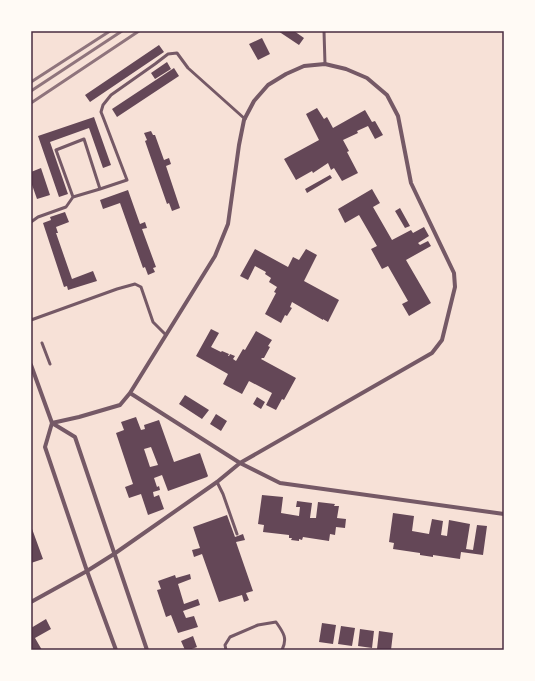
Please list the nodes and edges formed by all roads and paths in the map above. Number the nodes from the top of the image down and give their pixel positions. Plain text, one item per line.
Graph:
1 (324, 31) edge
2 (325, 64) junction
3 (245, 119) junction
4 (100, 189) junction
5 (73, 197) junction
6 (31, 222) edge
7 (31, 320) edge
8 (166, 335) junction
9 (42, 343) dead end
10 (50, 364) dead end
11 (31, 365) edge
12 (130, 392) junction
13 (52, 423) junction
14 (240, 463) junction
15 (217, 482) junction
16 (504, 514) edge
17 (237, 534) dead end
18 (114, 554) junction
19 (87, 571) junction
20 (31, 602) edge
21 (116, 650) edge
22 (147, 650) edge
23 (226, 650) edge
24 (282, 650) edge

1 - 2 lane
2 - 3 street
2 - 14 street
3 - 4 lane
3 - 8 street
4 - 5 lane
4 - 5 lane
5 - 6 lane
7 - 8 lane
8 - 12 street
9 - 10 lane
11 - 13 street
12 - 13 street
12 - 14 street
13 - 18 street
13 - 19 street
14 - 15 street
14 - 16 street
15 - 17 lane
15 - 18 street
18 - 19 street
18 - 22 street
19 - 20 street
19 - 21 street
23 - 24 lane

